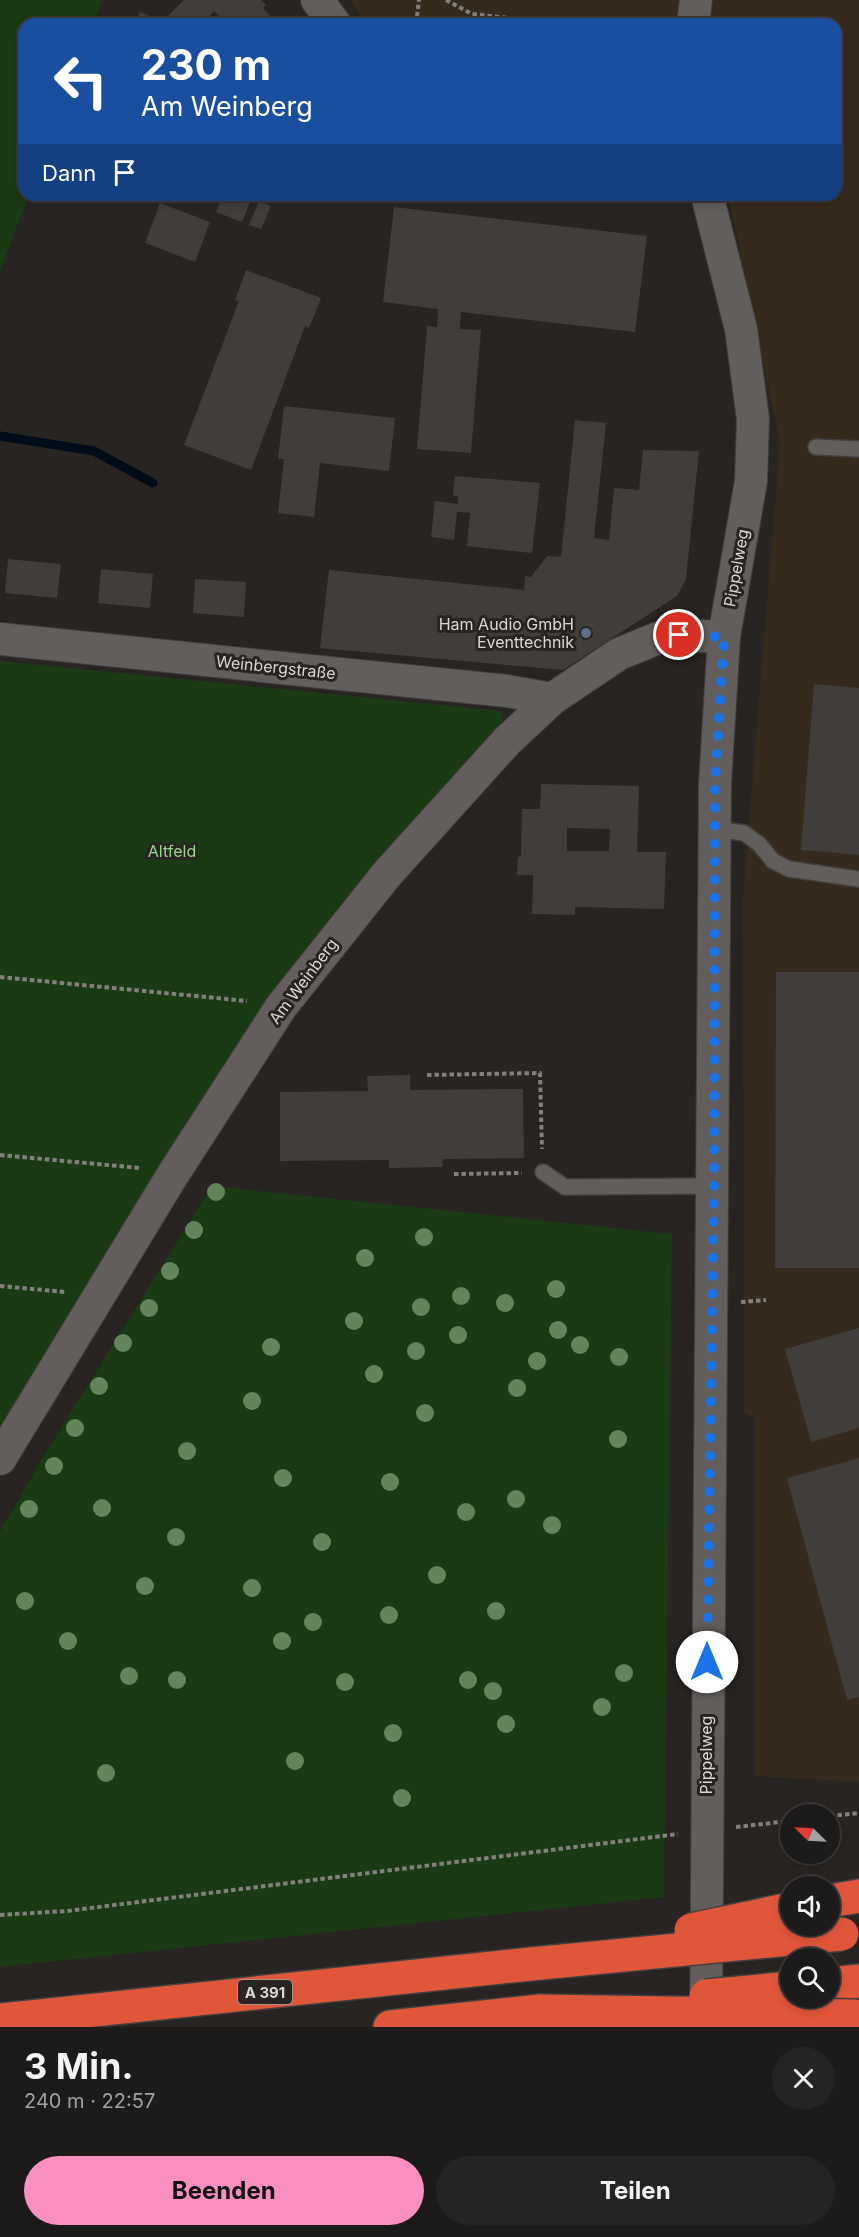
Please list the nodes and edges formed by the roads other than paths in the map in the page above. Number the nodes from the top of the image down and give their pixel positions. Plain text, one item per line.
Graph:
1 (317, 0) edge
2 (696, 0) edge
3 (330, 18) edge
4 (694, 18) edge
5 (709, 201) edge
6 (816, 447) dead end
7 (859, 449) edge
8 (724, 637) junction
9 (0, 639) edge
10 (552, 699) junction
11 (715, 829) junction
12 (859, 879) edge
13 (543, 1172) road end
14 (714, 1186) junction
15 (0, 1459) edge
16 (780, 1911) edge
17 (851, 1933) edge
18 (531, 1964) junction
19 (780, 1989) edge
20 (540, 2011) junction
21 (857, 2016) edge
22 (0, 2020) edge
23 (390, 2027) edge
24 (706, 2027) edge

1 - 3 street
2 - 4 street
5 - 8 street, Pippelweg
6 - 7 lane
8 - 10 street, Am Weinberg
8 - 11 street, Pippelweg
9 - 10 street, Weinbergstraße
10 - 15 street, Am Weinberg
11 - 12 lane
11 - 14 street, Pippelweg
13 - 14 lane
14 - 24 street, Pippelweg
16 - 18 highway, bridge
17 - 18 highway, A 391, bridge
18 - 22 highway, A 391
19 - 20 highway, bridge
20 - 21 highway, bridge
20 - 23 highway

